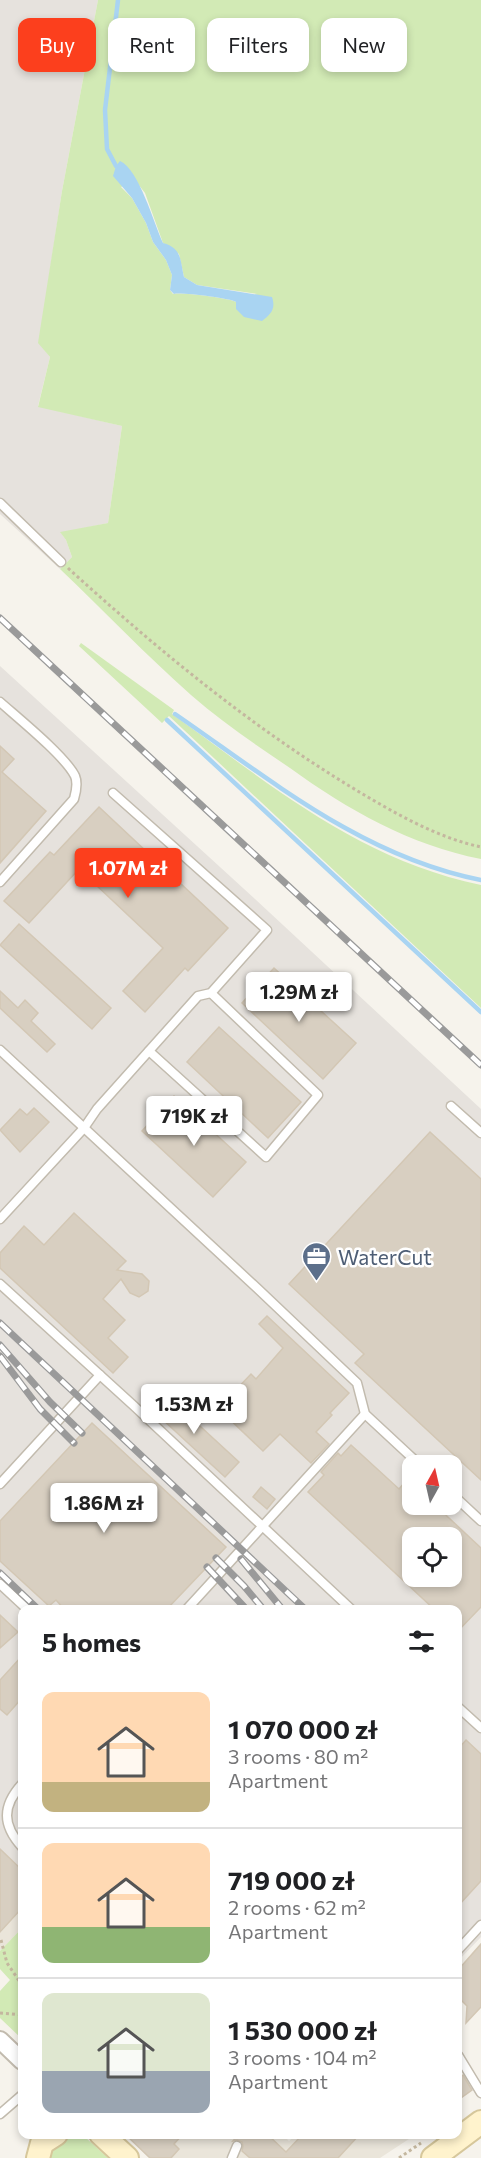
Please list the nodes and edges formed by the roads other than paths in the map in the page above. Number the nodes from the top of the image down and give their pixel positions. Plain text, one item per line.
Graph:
1 (0, 503) edge
2 (62, 562) road end
3 (0, 702) edge
4 (113, 793) dead end
5 (0, 882) edge
6 (211, 993) junction
7 (0, 1050) edge
8 (149, 1051) junction
9 (451, 1106) dead end
10 (84, 1128) junction
11 (481, 1133) edge
12 (0, 1219) edge
13 (0, 1284) edge
14 (100, 1375) junction
15 (365, 1414) junction
16 (409, 1455) edge
17 (0, 1485) edge
18 (462, 1503) edge
19 (481, 1521) edge
20 (264, 1527) junction
21 (0, 1584) edge
22 (23, 1605) edge
23 (191, 1605) edge
24 (347, 1605) edge
25 (462, 1711) edge
26 (481, 1728) edge
27 (18, 1789) edge
28 (18, 1841) edge
29 (481, 1925) edge
30 (462, 1946) edge
31 (0, 2040) edge
32 (18, 2057) edge
33 (462, 2062) edge
34 (481, 2093) edge
35 (18, 2098) edge
36 (0, 2114) edge
37 (481, 2122) edge
38 (462, 2132) edge
39 (106, 2139) edge
40 (448, 2139) edge
41 (237, 2146) dead end
42 (429, 2149) edge
43 (127, 2158) edge
44 (232, 2158) edge

1 - 2 lane
3 - 5 lane
4 - 6 lane
6 - 8 lane
6 - 8 lane
7 - 10 lane
8 - 10 lane
9 - 11 lane
10 - 12 lane
10 - 15 lane
13 - 14 lane
14 - 17 lane
14 - 20 lane
15 - 16 lane
15 - 20 lane
18 - 19 lane
20 - 23 lane
20 - 24 lane
21 - 22 lane
25 - 26 lane
27 - 28 lane
29 - 30 lane
31 - 32 street
33 - 34 lane
35 - 36 lane
37 - 38 street
39 - 43 street
40 - 42 street
41 - 44 lane

